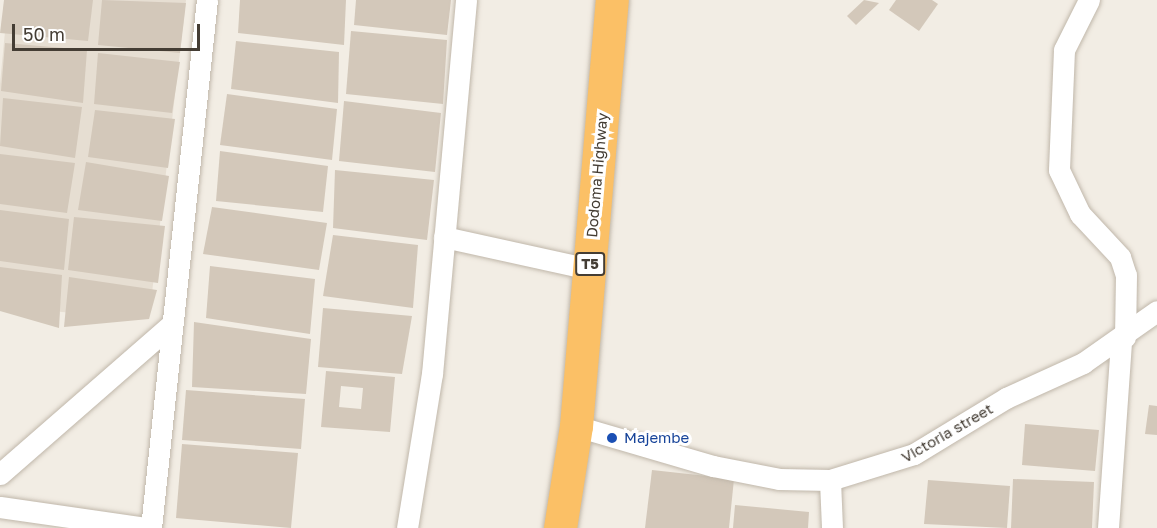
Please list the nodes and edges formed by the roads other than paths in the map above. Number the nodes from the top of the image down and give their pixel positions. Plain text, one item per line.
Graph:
1 (207, 0) edge
2 (466, 0) edge
3 (612, 0) edge
4 (1089, 0) edge
5 (444, 237) junction
6 (589, 269) junction
7 (1157, 311) edge
8 (172, 324) junction
9 (1123, 338) junction
10 (576, 426) junction
11 (0, 474) edge
12 (830, 480) junction
13 (0, 507) edge
14 (145, 528) edge
15 (151, 528) edge
16 (407, 528) edge
17 (560, 528) edge
18 (832, 528) edge
19 (1108, 528) edge

1 - 8 street
2 - 5 street
3 - 6 highway, Dodoma Highway / T5
4 - 9 street
5 - 6 street
5 - 16 street
6 - 10 highway, Dodoma Highway / T5
7 - 9 street, Victoria street
8 - 11 street
8 - 15 street
9 - 12 street, Victoria street
9 - 19 street
10 - 12 street, Victoria street
10 - 17 highway, Dodoma Highway / T5
12 - 18 street
13 - 14 street

